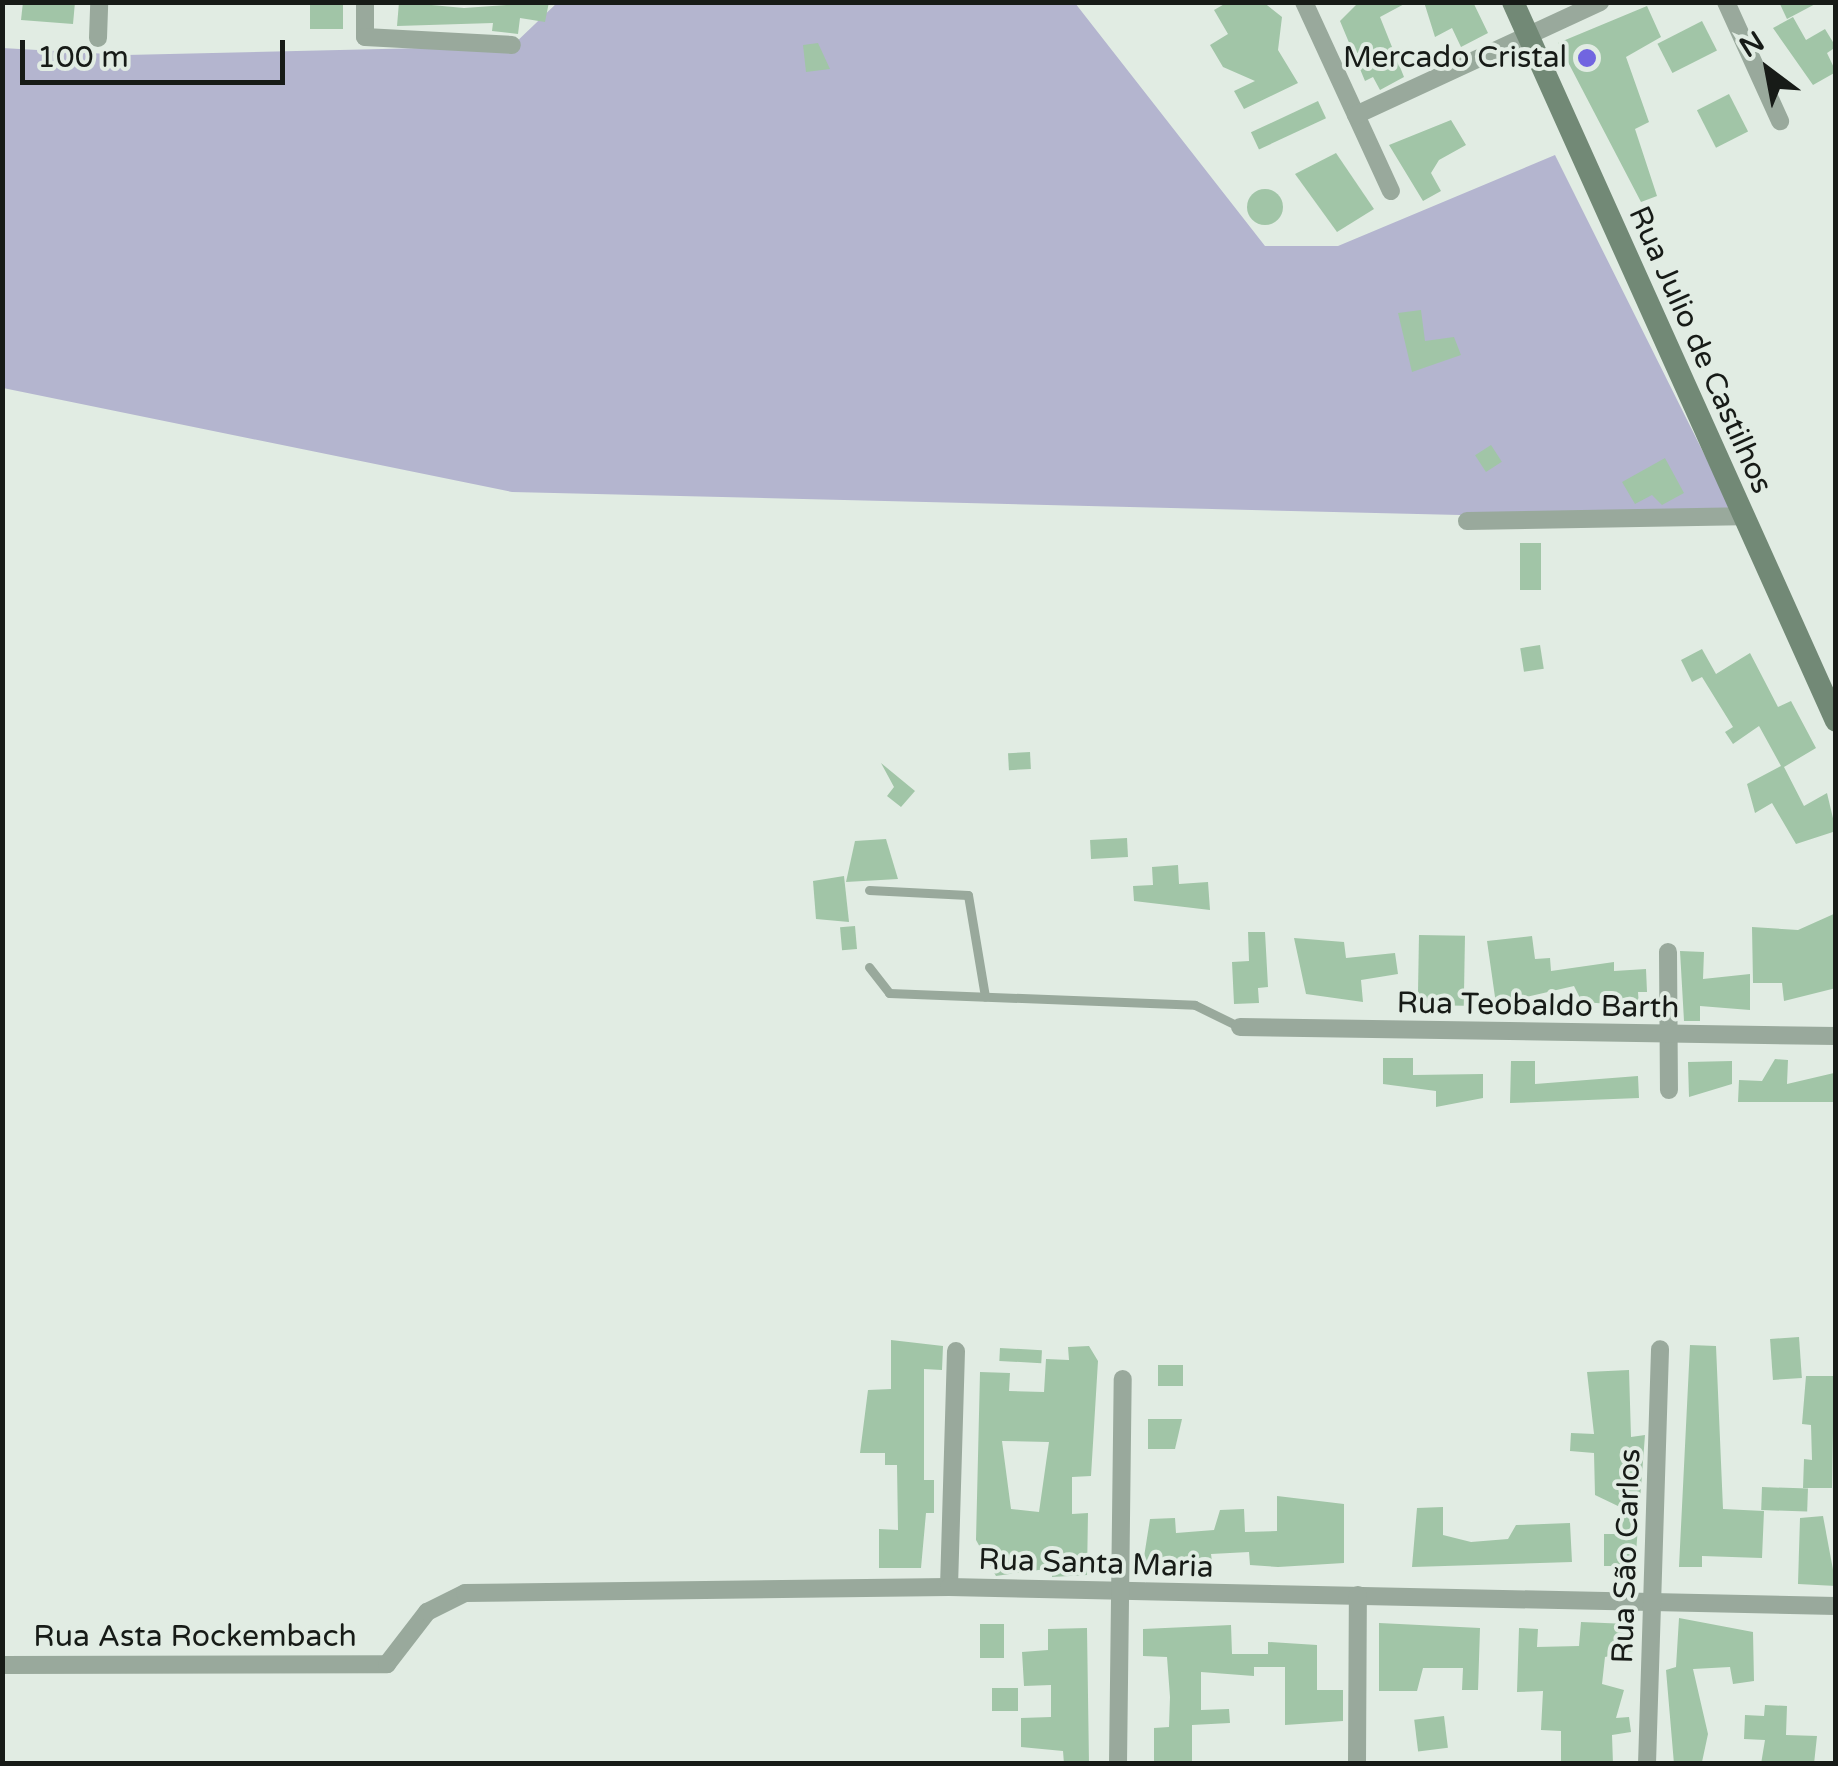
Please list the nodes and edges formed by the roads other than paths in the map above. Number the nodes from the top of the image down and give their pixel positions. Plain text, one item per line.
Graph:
1 (99, 2) edge
2 (364, 2) edge
3 (1304, 2) edge
4 (1513, 2) edge
5 (1600, 2) edge
6 (1726, 2) edge
7 (1528, 37) junction
8 (98, 38) dead end
9 (512, 45) dead end
10 (1356, 115) junction
11 (1780, 121) dead end
12 (1392, 191) dead end
13 (1740, 516) junction
14 (1466, 522) dead end
15 (1836, 720) edge
16 (869, 890) dead end
17 (1668, 952) dead end
18 (870, 967) dead end
19 (985, 997) junction
20 (1240, 1027) joint
21 (1670, 1036) junction
22 (1836, 1036) edge
23 (1670, 1090) dead end
24 (1660, 1349) dead end
25 (956, 1351) dead end
26 (1123, 1379) dead end
27 (949, 1588) junction
28 (1358, 1595) junction
29 (1113, 1596) junction
30 (1654, 1600) junction
31 (1836, 1606) edge
32 (388, 1664) joint
33 (2, 1665) edge
34 (1118, 1764) edge
35 (1357, 1764) edge
36 (1647, 1764) edge

1 - 8 street
2 - 9 street
3 - 10 street
4 - 7 main road, Rua Julio de Castilhos
5 - 7 street
6 - 11 street
7 - 10 street
7 - 13 main road, Rua Julio de Castilhos
10 - 12 street
13 - 14 street
13 - 15 main road, Rua Julio de Castilhos
16 - 19 lane
17 - 21 street
18 - 19 lane
19 - 20 lane
20 - 21 street, Rua Teobaldo Barth
21 - 22 street, Rua Teobaldo Barth
21 - 23 street
24 - 30 street, Rua São Carlos
25 - 27 street
26 - 29 street
27 - 29 street, Rua Santa Maria
27 - 32 street, Rua Santa Maria
28 - 29 street, Rua Santa Maria
28 - 30 street, Rua Santa Maria
28 - 35 street
29 - 34 street
30 - 31 street, Rua Santa Maria
30 - 36 street, Rua São Carlos
32 - 33 street, Rua Asta Rockembach

